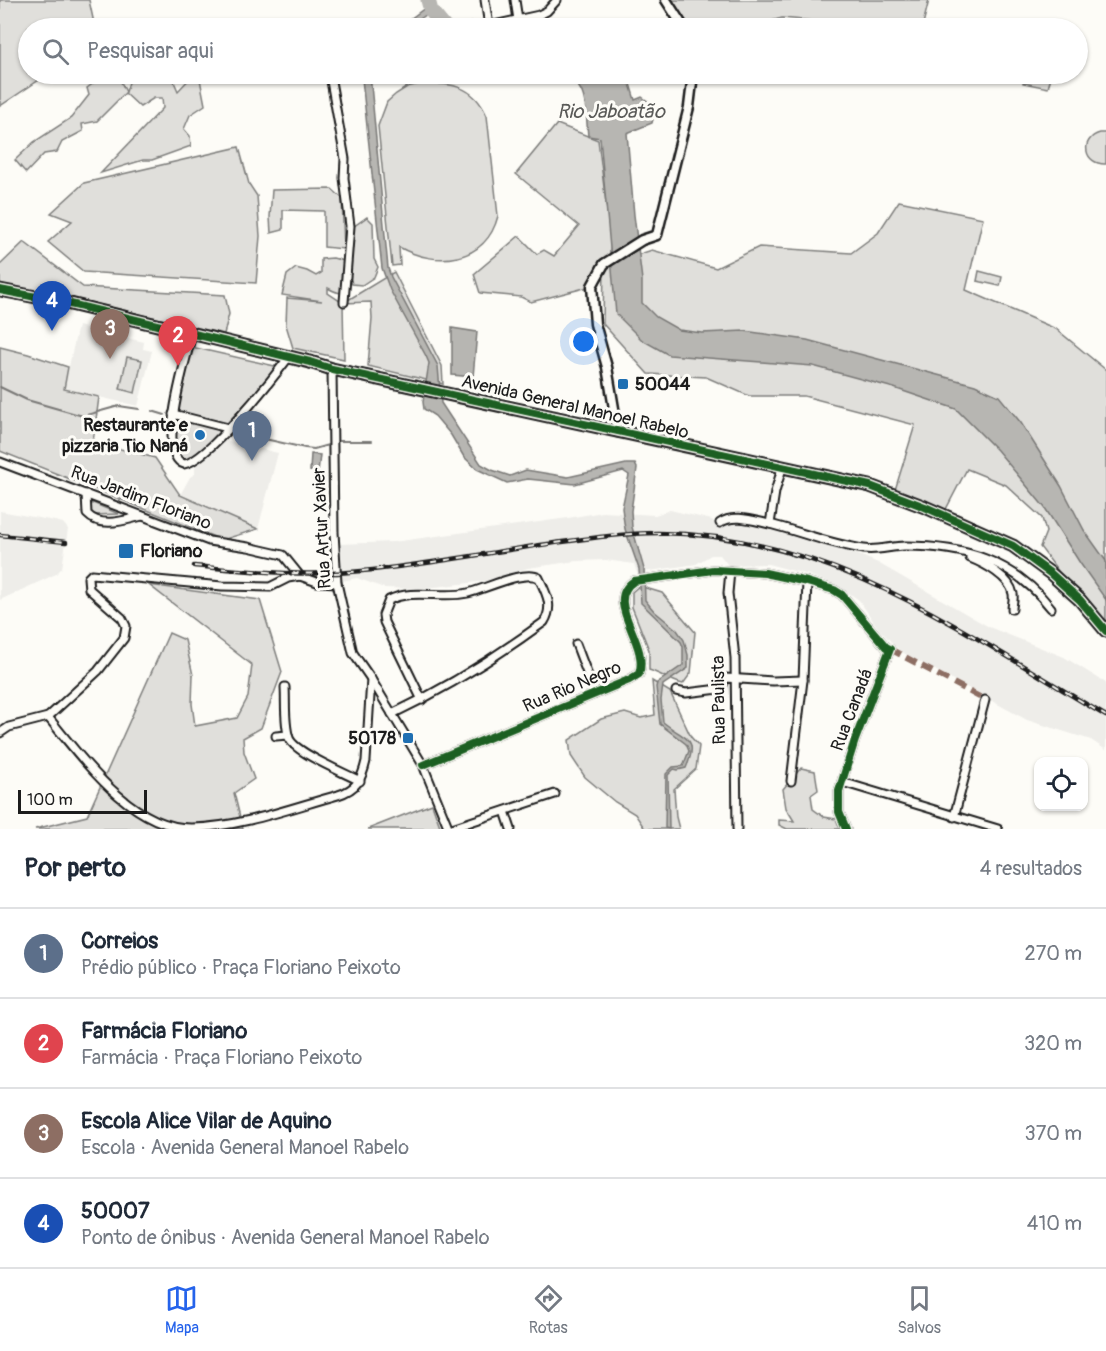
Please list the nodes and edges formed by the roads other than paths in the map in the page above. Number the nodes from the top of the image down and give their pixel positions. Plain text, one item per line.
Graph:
1 (484, 0) edge
2 (515, 0) edge
3 (666, 0) edge
4 (556, 2) edge
5 (487, 18) edge
6 (518, 18) edge
7 (526, 18) edge
8 (678, 18) edge
9 (331, 84) edge
10 (692, 84) edge
11 (0, 290) edge
12 (344, 302) dead end
13 (192, 334) junction
14 (289, 357) junction
15 (332, 369) junction
16 (173, 414) junction
17 (228, 428) junction
18 (618, 432) junction
19 (0, 462) edge
20 (782, 468) junction
21 (86, 494) junction
22 (142, 516) junction
23 (720, 523) dead end
24 (770, 524) junction
25 (951, 550) junction
26 (730, 571) junction
27 (300, 576) junction
28 (807, 582) junction
29 (337, 583) junction
30 (1051, 608) dead end
31 (1012, 609) dead end
32 (1106, 631) edge
33 (576, 644) dead end
34 (890, 649) joint
35 (371, 679) junction
36 (734, 679) junction
37 (803, 680) junction
38 (285, 687) dead end
39 (676, 691) dead end
40 (595, 694) junction
41 (422, 700) junction
42 (985, 700) dead end
43 (392, 714) junction
44 (48, 717) junction
45 (0, 733) edge
46 (288, 735) junction
47 (276, 736) dead end
48 (423, 765) junction
49 (360, 781) junction
50 (791, 781) dead end
51 (842, 782) junction
52 (555, 794) dead end
53 (505, 811) junction
54 (954, 817) junction
55 (968, 821) junction
56 (449, 829) edge
57 (511, 829) edge
58 (737, 829) edge
59 (846, 829) edge
60 (966, 829) edge
61 (998, 829) edge

1 - 5 street
2 - 6 street
3 - 8 street
4 - 7 street
9 - 12 street
10 - 18 street
11 - 13 main road, Avenida General Manoel Rabelo
13 - 14 main road, Avenida General Manoel Rabelo
13 - 16 street
14 - 15 main road, Avenida General Manoel Rabelo
14 - 17 street
15 - 18 main road, Avenida General Manoel Rabelo
15 - 29 street, Rua Artur Xavier
16 - 17 street
16 - 17 street
18 - 20 main road, Avenida General Manoel Rabelo
19 - 21 street, Rua Jardim Floriano
20 - 24 street
20 - 32 main road, Avenida General Manoel Rabelo
21 - 22 street, Rua Jardim Floriano
21 - 22 street
22 - 27 street, Rua Jardim Floriano
23 - 24 street
24 - 25 street
25 - 30 street
25 - 31 street
26 - 28 street, Rua Rio Negro
26 - 36 street, Rua Paulista
26 - 40 street, Rua Rio Negro
27 - 29 street
27 - 44 street
28 - 34 street, Rua Rio Negro
28 - 37 street
29 - 35 street, Rua Artur Xavier
33 - 40 street
34 - 51 street, Rua Canadá
35 - 43 street, Rua Artur Xavier
35 - 49 street
36 - 37 street
36 - 39 street
36 - 58 street, Rua Paulista
37 - 50 street
38 - 46 street
40 - 48 street, Rua Rio Negro
41 - 41 street
41 - 43 street
42 - 54 street
43 - 48 street, Rua Artur Xavier
44 - 45 street
44 - 49 street
46 - 47 street
46 - 49 street
48 - 56 street, Rua Artur Xavier
51 - 54 street
51 - 59 street, Rua Canadá
52 - 53 street
53 - 56 street
53 - 57 street
54 - 55 street
55 - 60 street
55 - 61 street

